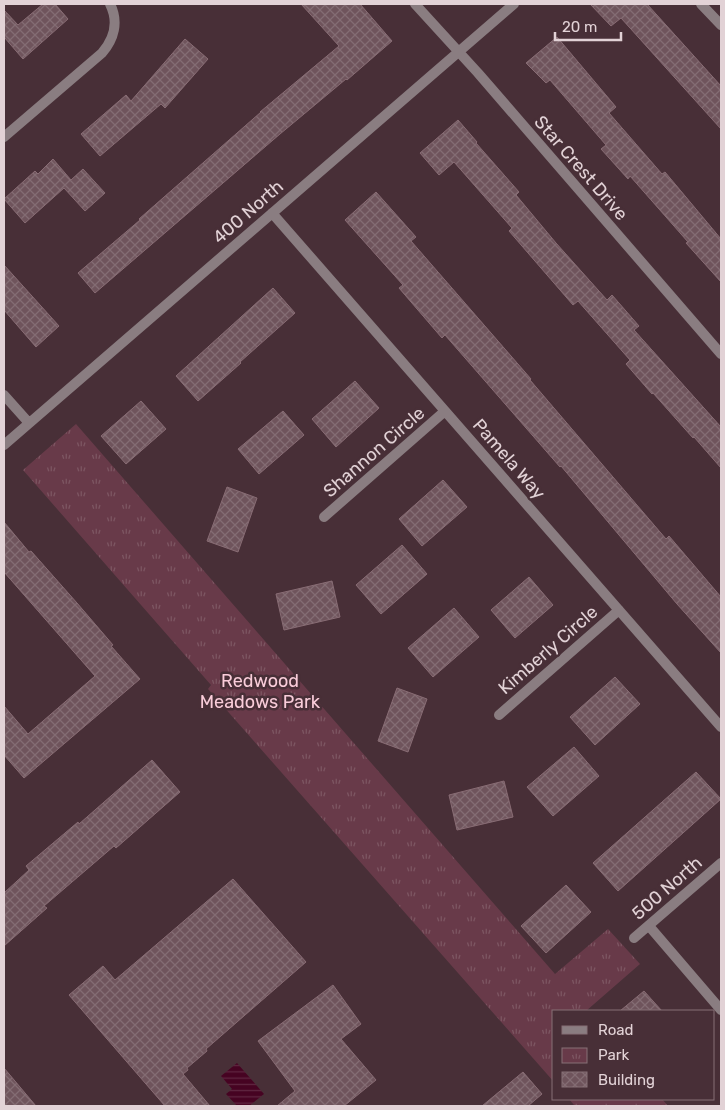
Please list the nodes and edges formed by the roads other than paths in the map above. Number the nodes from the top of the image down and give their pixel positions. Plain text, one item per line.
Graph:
1 (110, 4) edge
2 (415, 4) edge
3 (514, 4) edge
4 (701, 4) edge
5 (721, 25) edge
6 (458, 52) junction
7 (4, 137) edge
8 (272, 213) junction
9 (721, 354) edge
10 (4, 395) edge
11 (445, 411) junction
12 (29, 424) junction
13 (4, 445) edge
14 (324, 517) dead end
15 (619, 610) junction
16 (499, 715) dead end
17 (721, 727) edge
18 (721, 863) edge
19 (649, 926) junction
20 (634, 938) dead end
21 (721, 1010) edge

1 - 7 street
2 - 6 street, Star Crest Drive
3 - 6 street, 400 North
4 - 5 street
6 - 8 street, 400 North
6 - 9 street, Star Crest Drive
8 - 11 street, Pamela Way
8 - 12 street, 400 North
10 - 12 street
11 - 14 street, Shannon Circle
11 - 15 street, Pamela Way
12 - 13 street, 400 North
15 - 16 street, Kimberly Circle
15 - 17 street, Pamela Way
18 - 19 street, 500 North
19 - 20 street, 500 North
19 - 21 street

